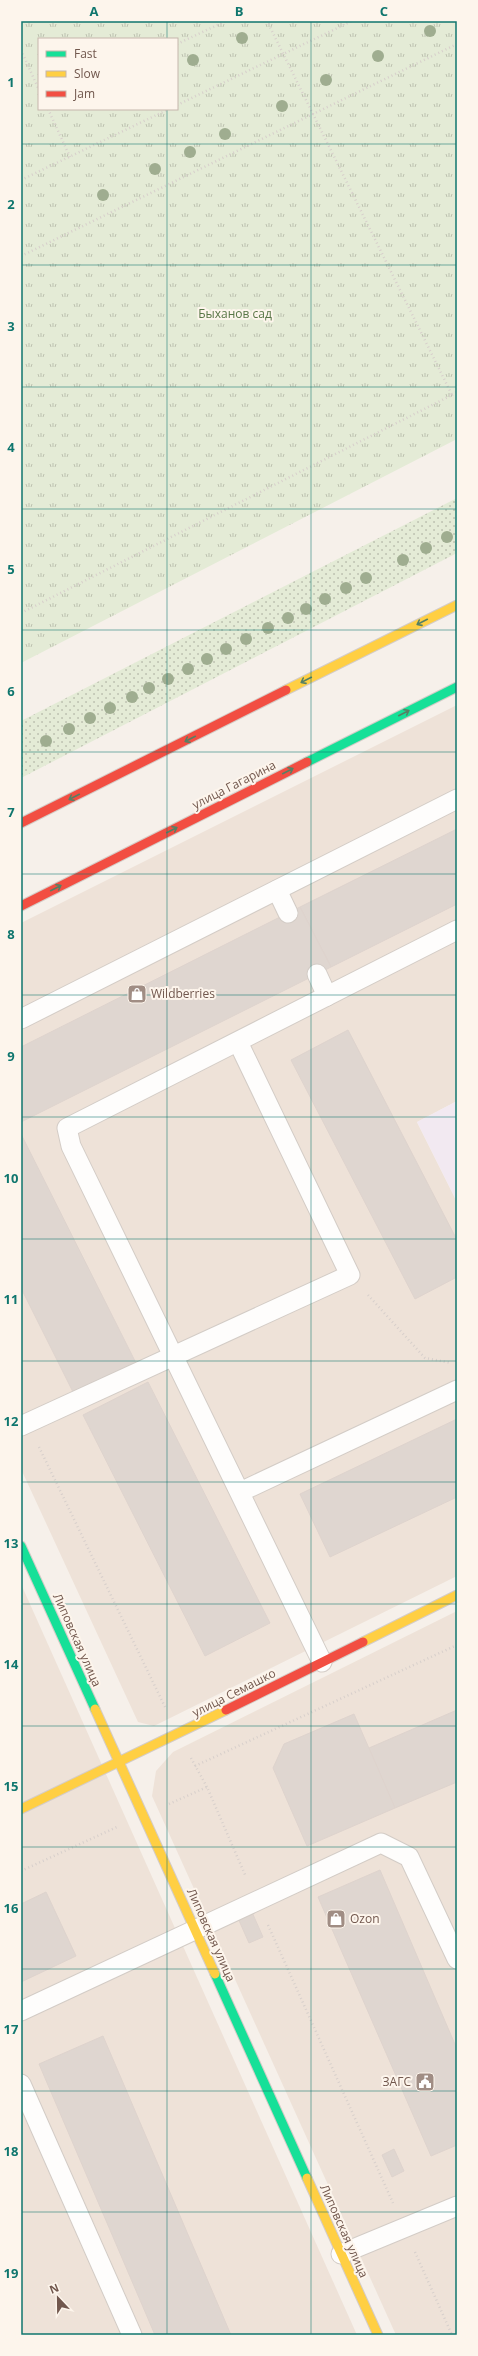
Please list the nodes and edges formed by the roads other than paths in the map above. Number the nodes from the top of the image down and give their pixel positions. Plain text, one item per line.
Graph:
1 (457, 605) edge
2 (457, 687) edge
3 (457, 799) edge
4 (21, 823) edge
5 (277, 890) junction
6 (21, 906) edge
7 (288, 914) dead end
8 (457, 930) edge
9 (317, 974) dead end
10 (327, 996) junction
11 (21, 1019) edge
12 (238, 1042) junction
13 (174, 1356) junction
14 (457, 1390) edge
15 (24, 1425) edge
16 (240, 1492) junction
17 (21, 1546) edge
18 (457, 1595) edge
19 (322, 1662) junction
20 (120, 1763) junction
21 (21, 1810) edge
22 (195, 1930) junction
23 (457, 1959) edge
24 (21, 2011) edge
25 (21, 2084) edge
26 (457, 2206) edge
27 (341, 2254) junction
28 (132, 2335) edge
29 (378, 2335) edge

1 -> 4 street
6 -> 2 street, улица Гагарина
3 - 5 lane
5 - 7 lane
5 - 11 lane
8 - 10 lane
9 - 10 lane
10 - 12 lane
12 - 13 lane
12 - 13 lane
13 - 15 lane
13 - 16 lane
14 - 16 lane
16 - 19 lane
17 - 20 street, Липовская улица
18 - 19 street, улица Семашко
19 - 20 street, улица Семашко
20 - 21 street, улица Семашко
20 - 22 street, Липовская улица
22 - 23 lane
22 - 24 lane
22 - 27 street, Липовская улица
25 - 28 lane
26 - 27 lane
27 - 29 street, Липовская улица

